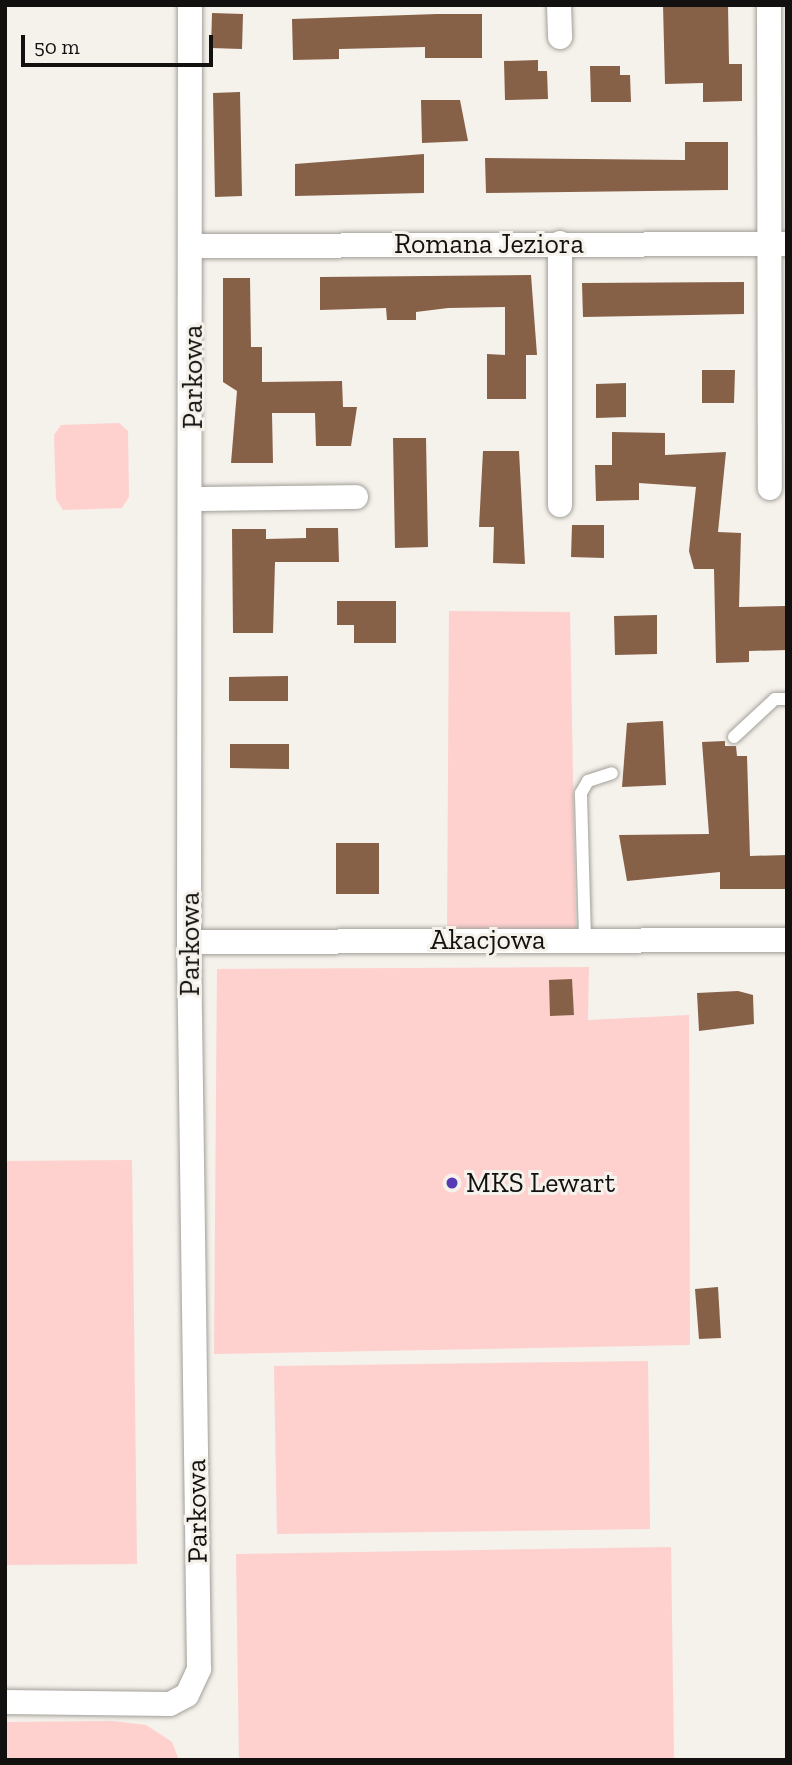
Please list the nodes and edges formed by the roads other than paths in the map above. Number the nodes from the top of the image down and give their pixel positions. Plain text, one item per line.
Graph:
1 (190, 5) edge
2 (559, 5) edge
3 (769, 5) edge
4 (560, 37) dead end
5 (560, 243) junction
6 (779, 244) edge
7 (192, 246) junction
8 (770, 488) dead end
9 (356, 497) dead end
10 (194, 499) junction
11 (560, 505) dead end
12 (787, 699) edge
13 (733, 737) dead end
14 (612, 773) dead end
15 (585, 939) junction
16 (787, 940) edge
17 (189, 942) junction
18 (5, 1702) edge

1 - 7 street, Parkowa
2 - 4 street
3 - 6 street
5 - 6 street, Romana Jeziora
5 - 7 street, Romana Jeziora
5 - 11 street
6 - 8 street
7 - 10 street, Parkowa
9 - 10 street
10 - 17 street, Parkowa
12 - 13 lane
14 - 15 lane
15 - 16 street, Akacjowa
15 - 17 street, Akacjowa
17 - 18 street, Parkowa

